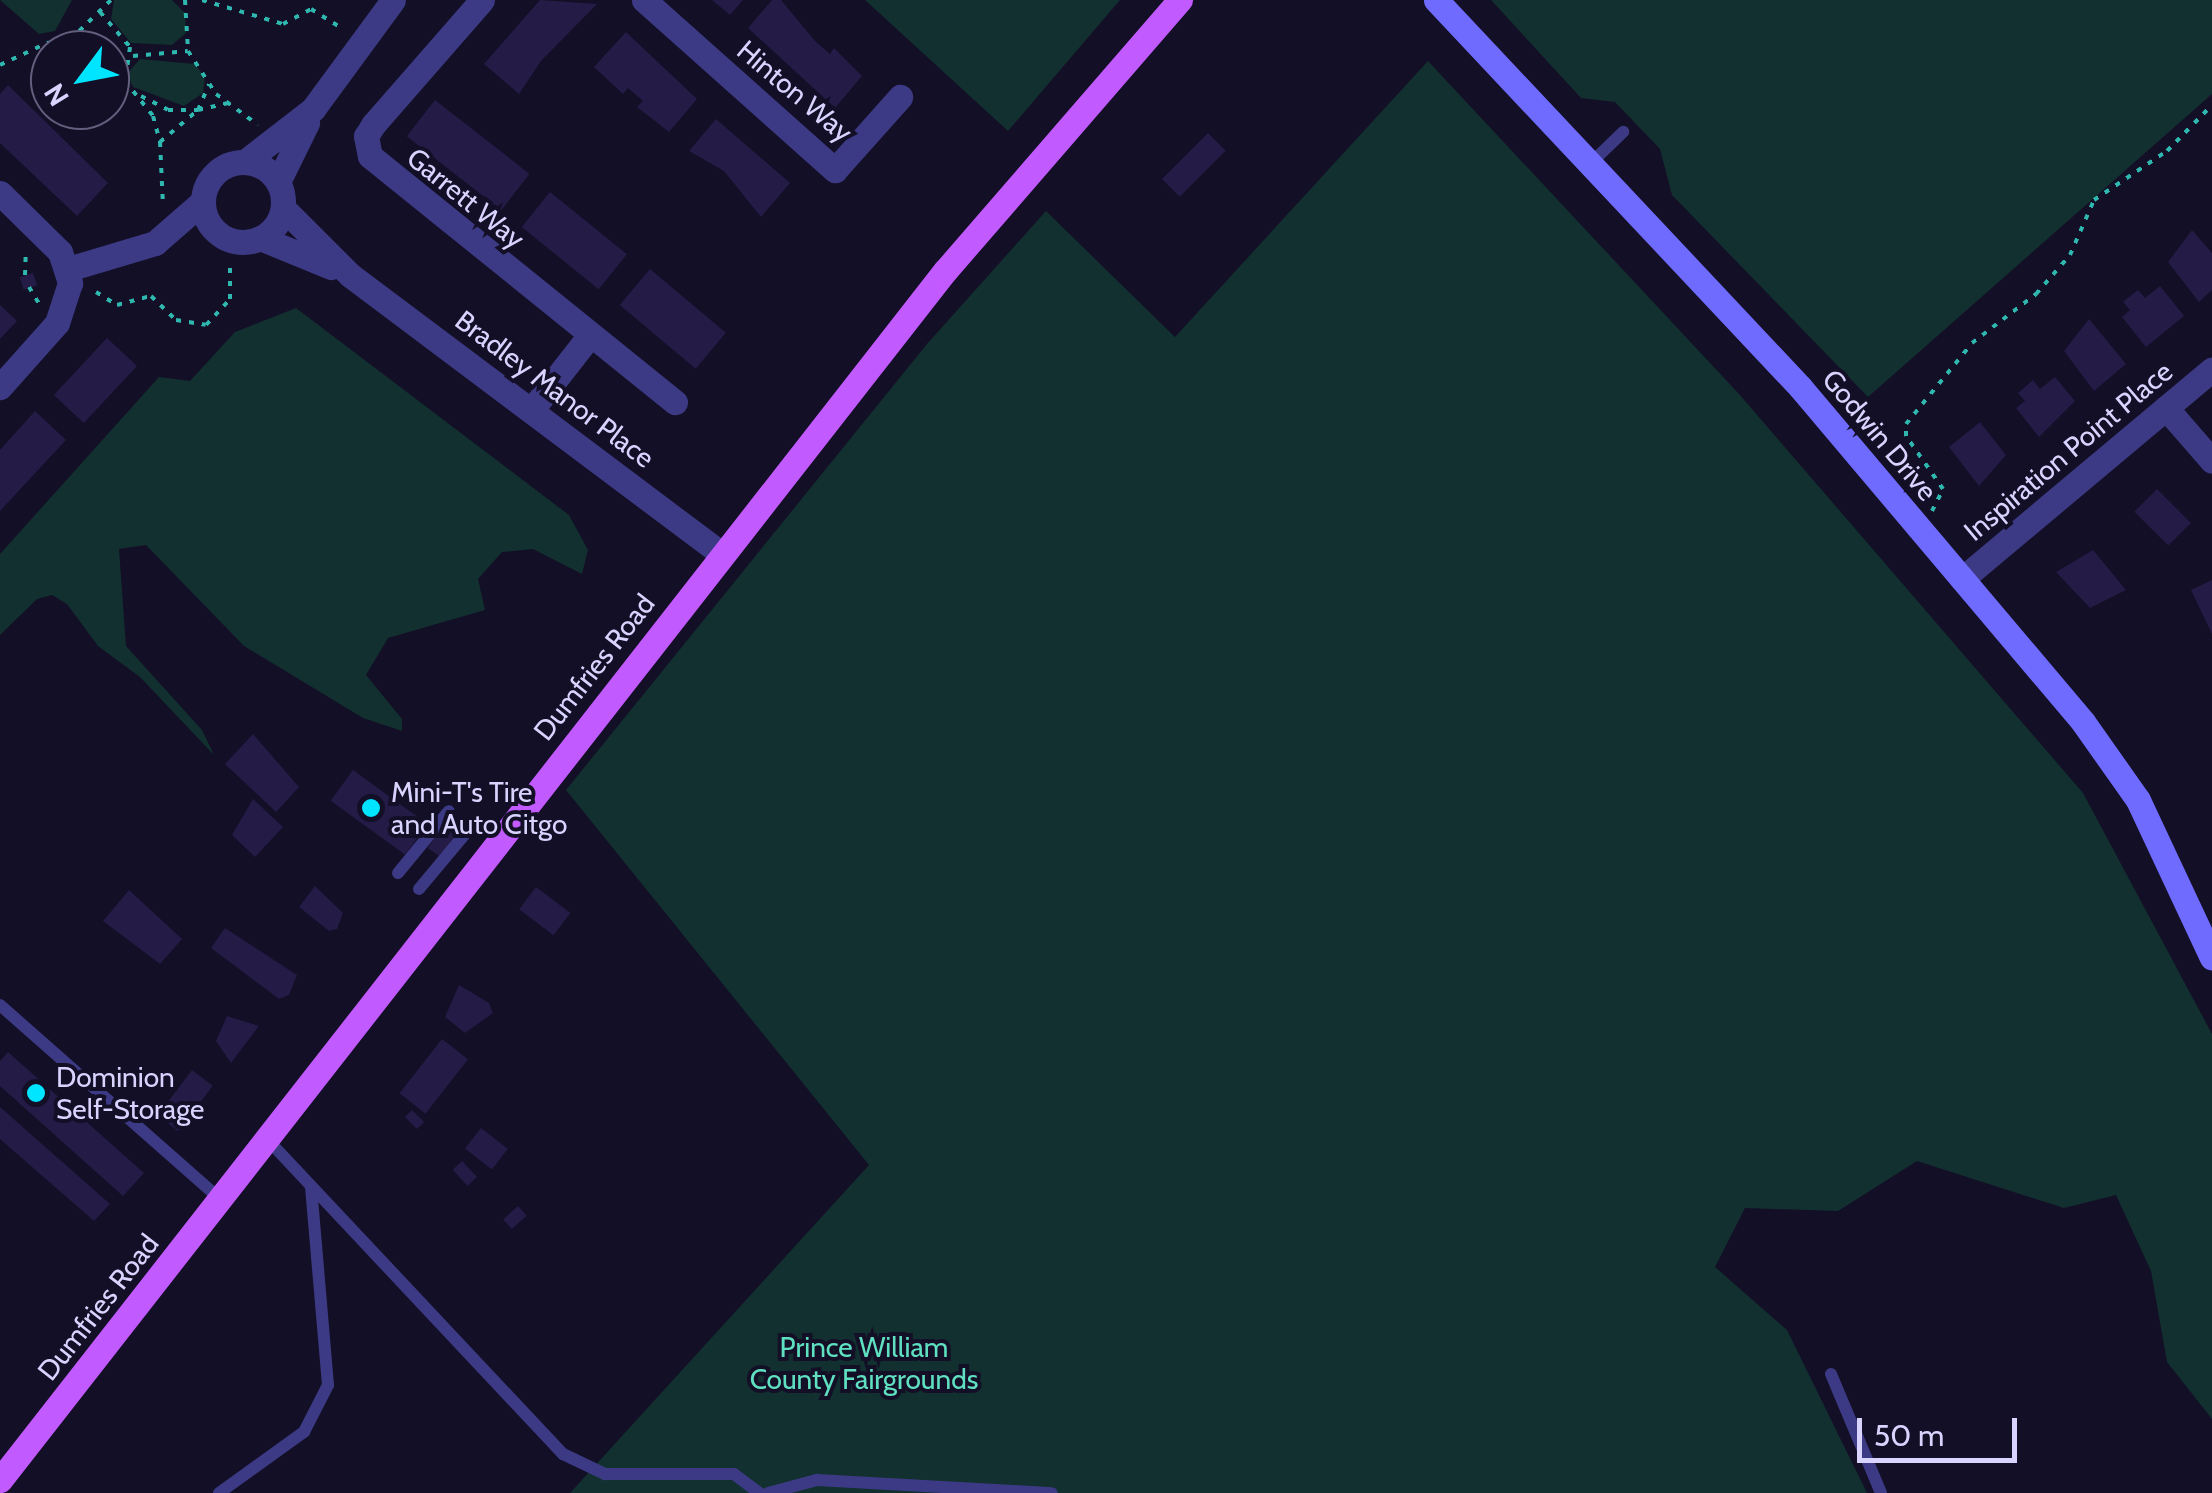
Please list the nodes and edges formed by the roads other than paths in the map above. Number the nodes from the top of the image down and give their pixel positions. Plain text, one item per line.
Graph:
1 (393, 0) edge
2 (482, 0) edge
3 (644, 0) edge
4 (1180, 0) edge
5 (1436, 0) edge
6 (900, 97) dead end
7 (313, 109) junction
8 (1624, 132) dead end
9 (246, 161) junction
10 (1591, 163) junction
11 (0, 193) edge
12 (280, 195) junction
13 (202, 202) junction
14 (260, 238) junction
15 (155, 243) junction
16 (226, 248) junction
17 (68, 269) junction
18 (350, 275) junction
19 (590, 335) junction
20 (2212, 369) edge
21 (0, 387) edge
22 (675, 402) dead end
23 (533, 408) junction
24 (2166, 408) junction
25 (2212, 461) edge
26 (721, 554) junction
27 (1962, 579) junction
28 (449, 811) dead end
29 (470, 828) dead end
30 (398, 873) dead end
31 (418, 889) dead end
32 (2212, 958) edge
33 (0, 1005) edge
34 (268, 1140) junction
35 (311, 1186) junction
36 (220, 1199) junction
37 (1831, 1374) dead end
38 (0, 1480) edge
39 (219, 1493) edge
40 (760, 1493) edge
41 (768, 1493) edge
42 (1052, 1493) edge
43 (1881, 1493) edge

1 - 7 street
2 - 19 street, Garrett Way
3 - 6 street, Hinton Way
4 - 26 main road, Dumfries Road
5 - 10 street, Godwin Drive
7 - 9 street
7 - 12 street
8 - 10 lane
9 - 12 street
9 - 13 street
10 - 27 street, Godwin Drive
11 - 17 street
12 - 14 street
12 - 18 street, Bradley Manor Place
13 - 15 street
13 - 16 street
14 - 16 street
14 - 18 street, Bradley Manor Place
15 - 16 street
15 - 17 street
17 - 21 street
18 - 23 street, Bradley Manor Place
19 - 22 street, Garrett Way
19 - 23 street
20 - 24 street, Inspiration Point Place
23 - 26 street, Bradley Manor Place
24 - 25 street
24 - 27 street, Inspiration Point Place
26 - 34 main road, Dumfries Road
27 - 32 street, Godwin Drive
28 - 30 lane
29 - 31 lane
33 - 36 lane
34 - 35 lane
34 - 36 main road, Dumfries Road
35 - 39 lane
35 - 40 lane
36 - 38 main road, Dumfries Road
37 - 43 lane
41 - 42 lane

